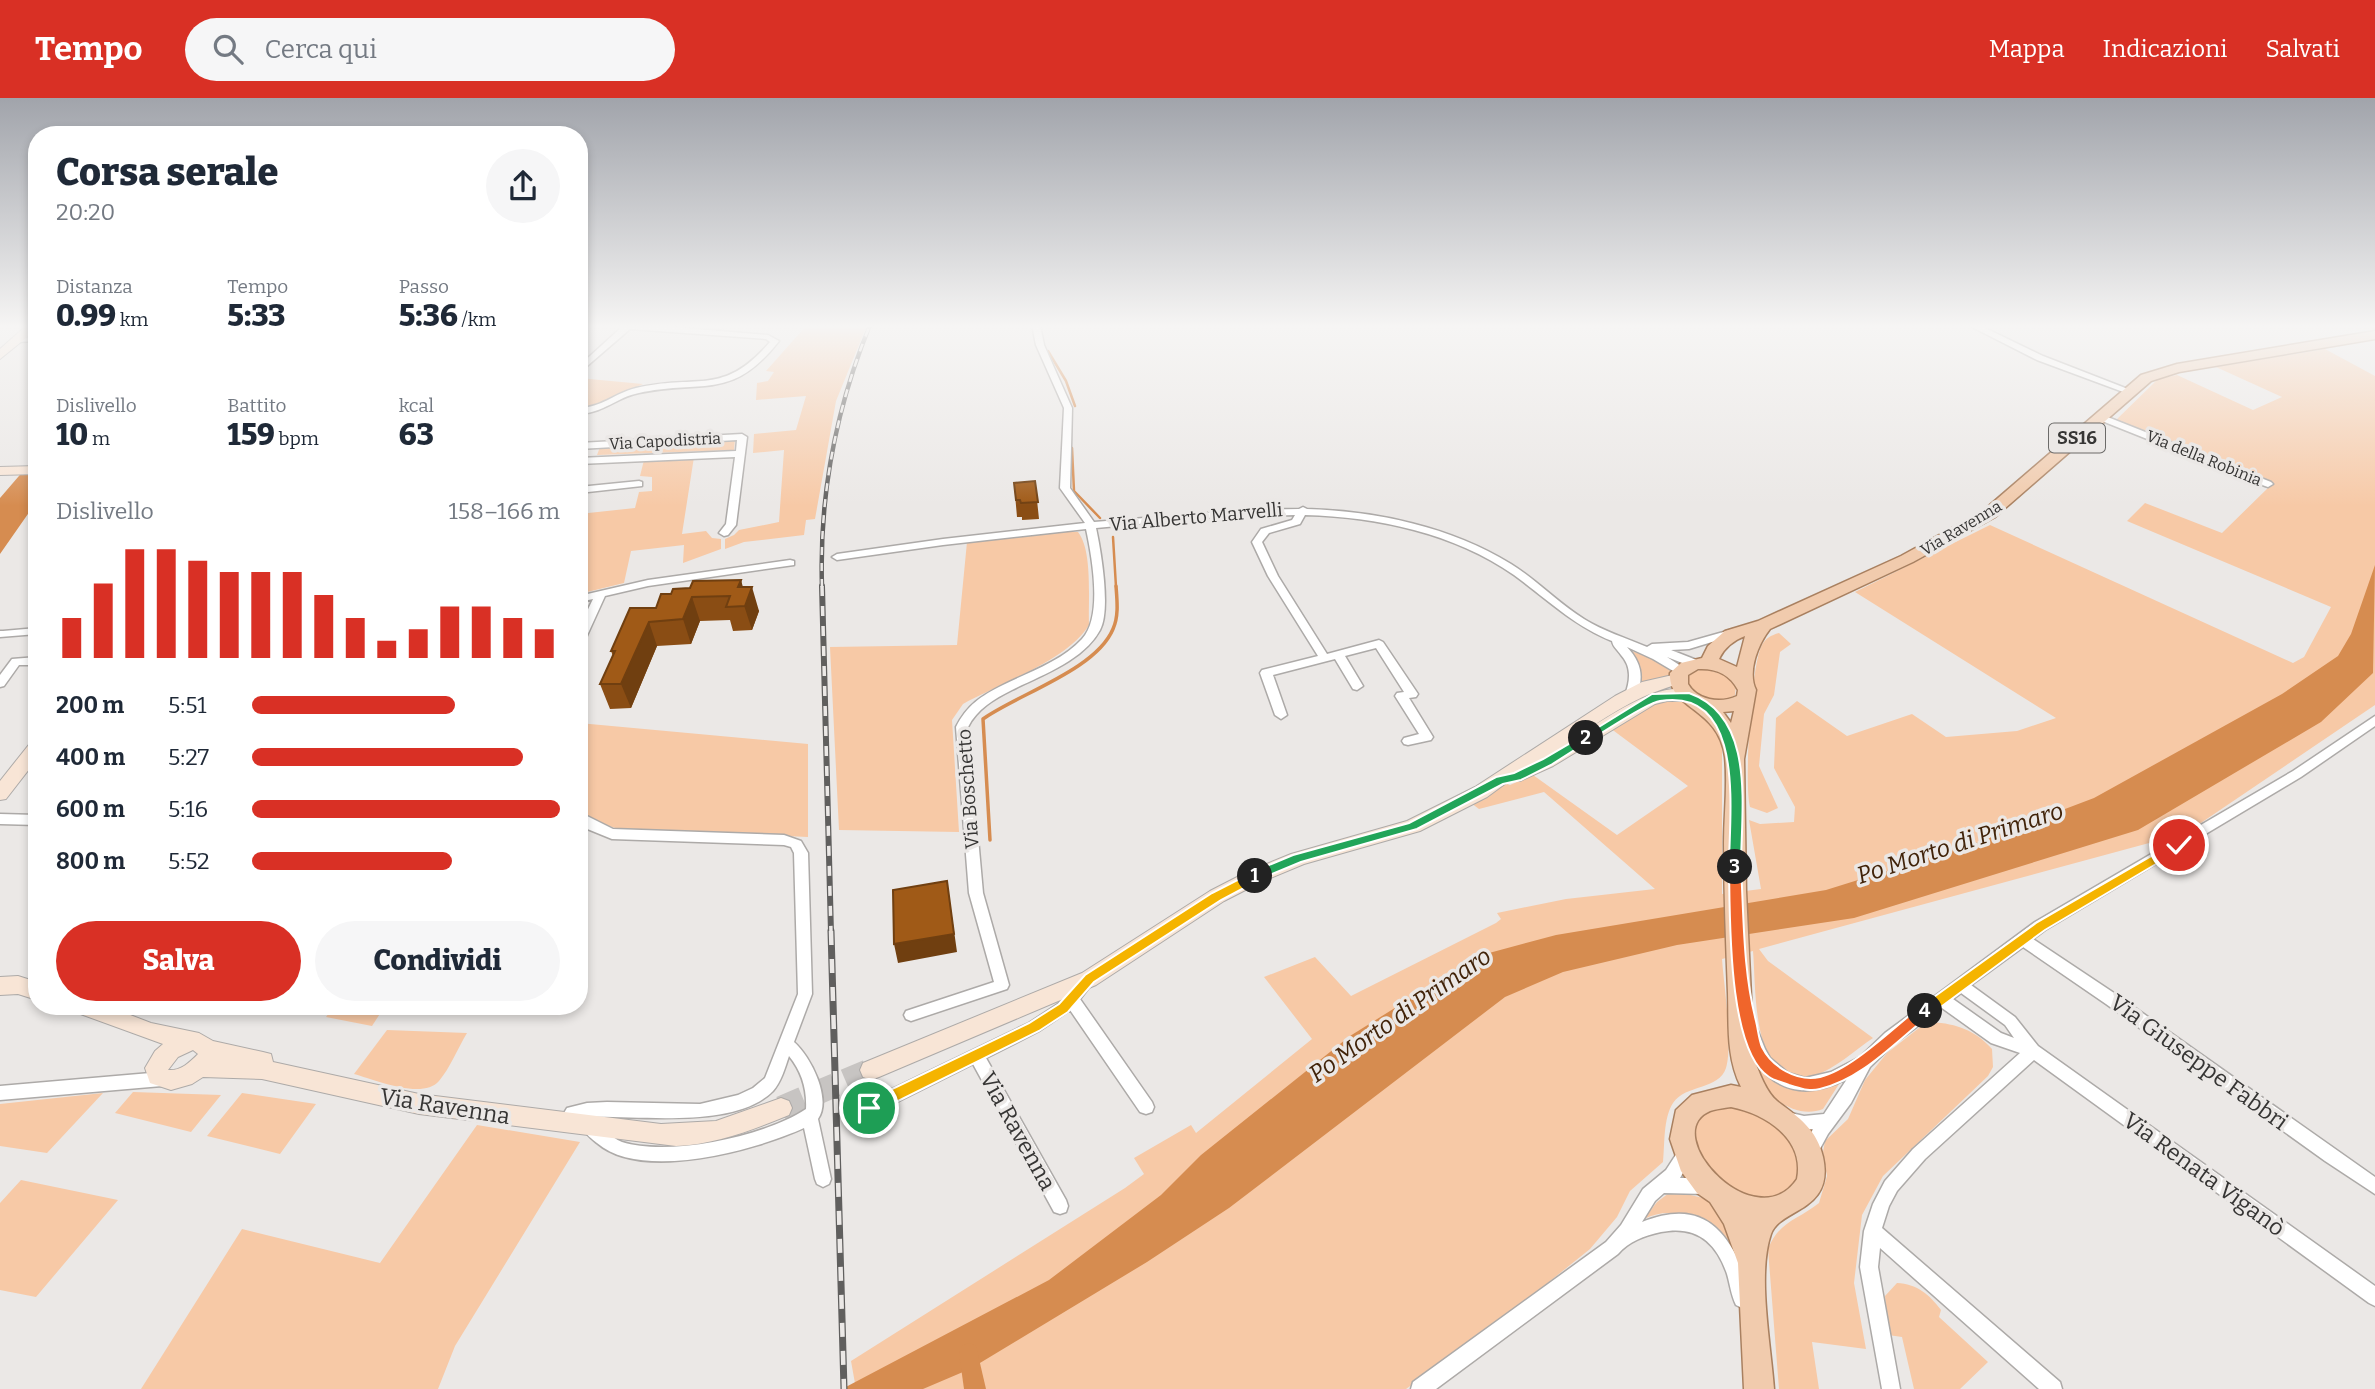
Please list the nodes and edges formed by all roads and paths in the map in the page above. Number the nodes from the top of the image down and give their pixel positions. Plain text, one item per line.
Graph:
1 (684, 385) edge
2 (1058, 385) edge
3 (2113, 385) edge
4 (2137, 385) edge
5 (2129, 391) junction
6 (588, 411) edge
7 (2100, 417) junction
8 (588, 446) edge
9 (740, 454) junction
10 (588, 461) edge
11 (28, 470) edge
12 (0, 471) edge
13 (639, 484) dead end
14 (2269, 484) dead end
15 (588, 489) edge
16 (1303, 510) junction
17 (1090, 526) junction
18 (724, 533) dead end
19 (836, 557) dead end
20 (790, 563) dead end
21 (601, 593) junction
22 (588, 597) edge
23 (588, 621) edge
24 (1764, 625) junction
25 (1745, 629) junction
26 (28, 632) edge
27 (4, 634) dead end
28 (1608, 636) junction
29 (1629, 645) junction
30 (1652, 649) junction
31 (1338, 655) junction
32 (1325, 659) junction
33 (28, 661) edge
34 (1690, 669) junction
35 (0, 683) edge
36 (1357, 686) dead end
37 (1744, 690) junction
38 (1631, 695) junction
39 (1695, 700) junction
40 (1281, 715) dead end
41 (2375, 720) edge
42 (1408, 741) dead end
43 (28, 758) edge
44 (1734, 760) junction
45 (1535, 761) junction
46 (0, 794) edge
47 (0, 819) edge
48 (28, 820) edge
49 (588, 824) edge
50 (2022, 939) junction
51 (1089, 979) junction
52 (1739, 981) junction
53 (1960, 985) junction
54 (0, 986) edge
55 (28, 987) edge
56 (1071, 999) junction
57 (1941, 999) junction
58 (106, 1015) edge
59 (911, 1015) dead end
60 (787, 1045) junction
61 (2033, 1051) junction
62 (193, 1052) junction
63 (976, 1055) junction
64 (1742, 1059) junction
65 (1865, 1062) junction
66 (871, 1070) tunnel mouth
67 (159, 1074) junction
68 (133, 1080) joint
69 (0, 1093) edge
70 (1719, 1097) junction
71 (1146, 1107) dead end
72 (781, 1108) tunnel mouth
73 (869, 1108) dead end
74 (1775, 1112) junction
75 (812, 1113) junction
76 (1828, 1121) junction
77 (577, 1124) junction
78 (1685, 1155) junction
79 (1809, 1155) junction
80 (823, 1179) dead end
81 (1661, 1185) junction
82 (2375, 1185) edge
83 (1714, 1191) junction
84 (1060, 1206) dead end
85 (1773, 1209) junction
86 (1873, 1231) junction
87 (1620, 1238) junction
88 (1751, 1266) junction
89 (2375, 1297) edge
90 (1759, 1384) edge
91 (1420, 1389) edge
92 (1891, 1389) edge
93 (2053, 1389) edge

1 - 6 street
2 - 17 street, Via Boschetto
3 - 5 street
4 - 5 main road, Via Ravenna / SS16
5 - 7 main road, Via Ravenna / SS16
7 - 14 street, Via della Robinia
7 - 24 main road, Via Ravenna / SS16
8 - 9 street, Via Capodistria
9 - 10 street, Via Capodistria
9 - 18 street
11 - 12 main road
13 - 15 street
16 - 17 street, Via Alberto Marvelli
16 - 28 street, Via Alberto Marvelli
16 - 32 street, Via Alberto Marvelli
17 - 19 street
17 - 59 street, Via Boschetto
20 - 21 street
21 - 22 street
21 - 23 street
24 - 25 main road, Via Ravenna
24 - 37 main road
25 - 30 street, Via Alberto Marvelli
25 - 34 main road, Via Ravenna
26 - 27 street
28 - 29 street, Via Alberto Marvelli
28 - 38 street, Via Alberto Marvelli
29 - 30 street, Via Alberto Marvelli
29 - 34 street, Via Alberto Marvelli
30 - 34 street, Via Alberto Marvelli
31 - 32 street
31 - 36 street
31 - 42 street
32 - 40 street
33 - 35 street
34 - 37 main road
34 - 38 main road, Via Ravenna
34 - 39 main road
37 - 39 main road, Via Ravenna
37 - 44 main road
38 - 45 main road, Via Ravenna
39 - 44 main road
39 - 45 main road, Via Ravenna
41 - 50 street
43 - 46 main road
44 - 52 main road
45 - 51 main road, Via Ravenna
47 - 48 street
49 - 60 street
50 - 53 street
50 - 82 street, Via Giuseppe Fabbri
51 - 56 street, Via Ravenna
51 - 66 main road, Via Ravenna
52 - 64 main road
52 - 65 street
53 - 57 street
53 - 61 street, Via Renata Viganò
54 - 55 main road
56 - 63 street, Via Ravenna
56 - 71 street
57 - 61 street, Via Renata Viganò
57 - 65 street
58 - 62 main road
60 - 75 street
60 - 77 street
61 - 86 street
61 - 89 street, Via Renata Viganò
62 - 67 main road
62 - 67 main road, Via Ravenna
62 - 77 main road, Via Ravenna
63 - 73 street, Via Ravenna
63 - 84 street, Via Ravenna
64 - 70 main road
64 - 74 main road
65 - 76 street
67 - 68 street
68 - 69 street
70 - 74 main road
70 - 78 main road
72 - 77 main road, Via Ravenna
74 - 76 street
74 - 79 main road
75 - 77 street
75 - 80 street
76 - 79 street
78 - 81 street
78 - 83 main road
79 - 85 main road
81 - 83 street
81 - 87 street
83 - 85 main road
83 - 88 main road
85 - 88 main road
86 - 92 street
86 - 93 street
87 - 90 street
87 - 91 street
88 - 90 main road

